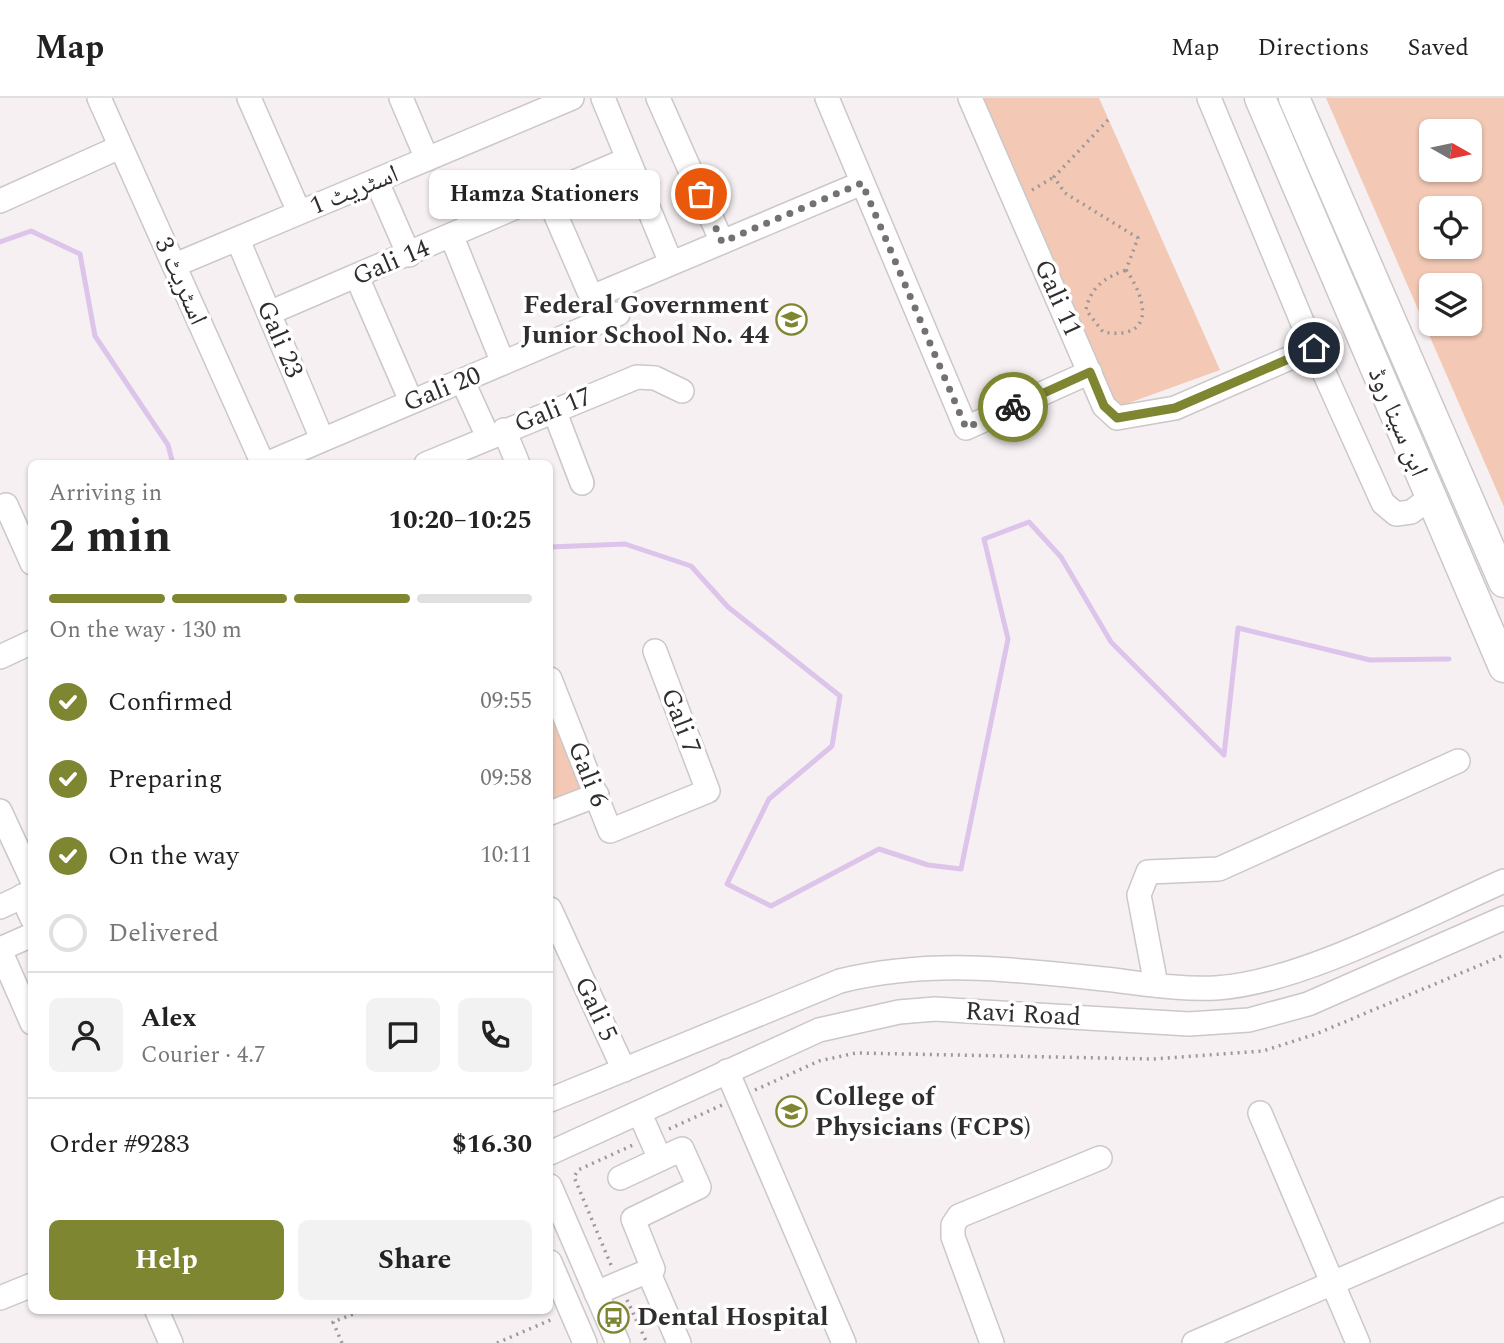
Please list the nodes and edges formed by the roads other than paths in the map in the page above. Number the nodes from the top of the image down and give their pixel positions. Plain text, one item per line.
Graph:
1 (99, 98) edge
2 (249, 98) edge
3 (401, 98) edge
4 (572, 98) edge
5 (603, 98) edge
6 (658, 98) edge
7 (827, 98) edge
8 (970, 98) edge
9 (1209, 98) edge
10 (1260, 98) edge
11 (1294, 98) edge
12 (545, 103) edge
13 (120, 147) junction
14 (427, 159) junction
15 (628, 159) junction
16 (377, 182) junction
17 (862, 183) junction
18 (547, 195) junction
19 (0, 201) edge
20 (299, 212) junction
21 (452, 237) junction
22 (238, 240) junction
23 (722, 242) junction
24 (409, 255) junction
25 (671, 263) junction
26 (175, 265) junction
27 (357, 276) junction
28 (592, 297) junction
29 (269, 313) junction
30 (1314, 348) junction
31 (503, 363) junction
32 (1090, 372) junction
33 (463, 382) junction
34 (682, 391) dead end
35 (411, 401) junction
36 (554, 410) junction
37 (496, 433) junction
38 (322, 439) junction
39 (263, 460) edge
40 (274, 460) edge
41 (435, 460) edge
42 (515, 460) edge
43 (582, 482) dead end
44 (1430, 498) junction
45 (6, 505) dead end
46 (28, 554) edge
47 (1504, 582) edge
48 (28, 644) edge
49 (654, 651) dead end
50 (0, 657) edge
51 (1504, 667) edge
52 (553, 686) edge
53 (1458, 761) dead end
54 (597, 794) junction
55 (0, 810) edge
56 (553, 812) edge
57 (610, 831) joint
58 (1504, 881) edge
59 (28, 890) edge
60 (0, 907) edge
61 (553, 916) edge
62 (1504, 918) edge
63 (28, 937) edge
64 (0, 949) edge
65 (1156, 985) junction
66 (28, 1014) edge
67 (624, 1070) junction
68 (727, 1071) junction
69 (553, 1099) edge
70 (640, 1114) junction
71 (1260, 1114) dead end
72 (553, 1152) edge
73 (1100, 1158) dead end
74 (660, 1159) junction
75 (620, 1178) dead end
76 (553, 1193) edge
77 (1504, 1209) edge
78 (553, 1269) edge
79 (648, 1271) junction
80 (1333, 1284) junction
81 (28, 1287) edge
82 (596, 1293) junction
83 (0, 1298) edge
84 (165, 1314) edge
85 (170, 1343) edge
86 (585, 1343) edge
87 (618, 1343) edge
88 (679, 1343) edge
89 (844, 1343) edge
90 (992, 1343) edge
91 (1194, 1343) edge
92 (1358, 1343) edge

1 - 13 street, اسٹریٹ 3
2 - 20 street
3 - 14 street
4 - 12 street, اسٹریٹ 1
5 - 15 street
6 - 23 street
7 - 17 street
8 - 32 street, Gali 11
9 - 30 street
10 - 44 main road, ابن سینا روڈ
11 - 47 main road, ابن سینا روڈ
12 - 14 street, اسٹریٹ 1
13 - 19 street
13 - 26 street, اسٹریٹ 3
14 - 16 street, اسٹریٹ 1
15 - 18 street, Gali 14
15 - 25 street
16 - 20 street, اسٹریٹ 1
16 - 24 street
17 - 23 street
17 - 32 street
18 - 21 street, Gali 14
18 - 28 street
20 - 22 street, اسٹریٹ 1
21 - 24 street, Gali 14
21 - 31 street
22 - 26 street, اسٹریٹ 1
22 - 29 street, Gali 23
23 - 25 street
24 - 27 street, Gali 14
25 - 28 street
26 - 39 street, اسٹریٹ 3
27 - 29 street, Gali 14
27 - 35 street
28 - 31 street, Gali 20
29 - 38 street, Gali 23
30 - 32 street, Gali 11
30 - 44 street
31 - 33 street, Gali 20
33 - 35 street, Gali 20
33 - 37 street
34 - 36 street, Gali 17
35 - 38 street, Gali 20
36 - 37 street, Gali 17
36 - 43 street
37 - 41 street, Gali 17
37 - 42 street
38 - 40 street, Gali 20
44 - 51 main road, ابن سینا روڈ
45 - 46 street
48 - 50 street
49 - 57 street, Gali 7
52 - 54 street, Gali 6
53 - 65 street
54 - 56 street
54 - 57 street, Gali 6
55 - 59 street
58 - 65 street, Ravi Road
59 - 60 street
61 - 67 street, Gali 5
62 - 68 street, Ravi Road
63 - 64 street
64 - 66 street
65 - 67 street, Ravi Road
67 - 69 street, Ravi Road
68 - 70 street, Ravi Road
68 - 89 street
70 - 72 street, Ravi Road
70 - 74 street
71 - 80 street
73 - 90 street
74 - 75 street
74 - 79 street
76 - 82 street
77 - 80 street
78 - 86 street
79 - 82 street
79 - 88 street
80 - 91 street
80 - 92 street
81 - 83 street
82 - 87 street
84 - 85 street

